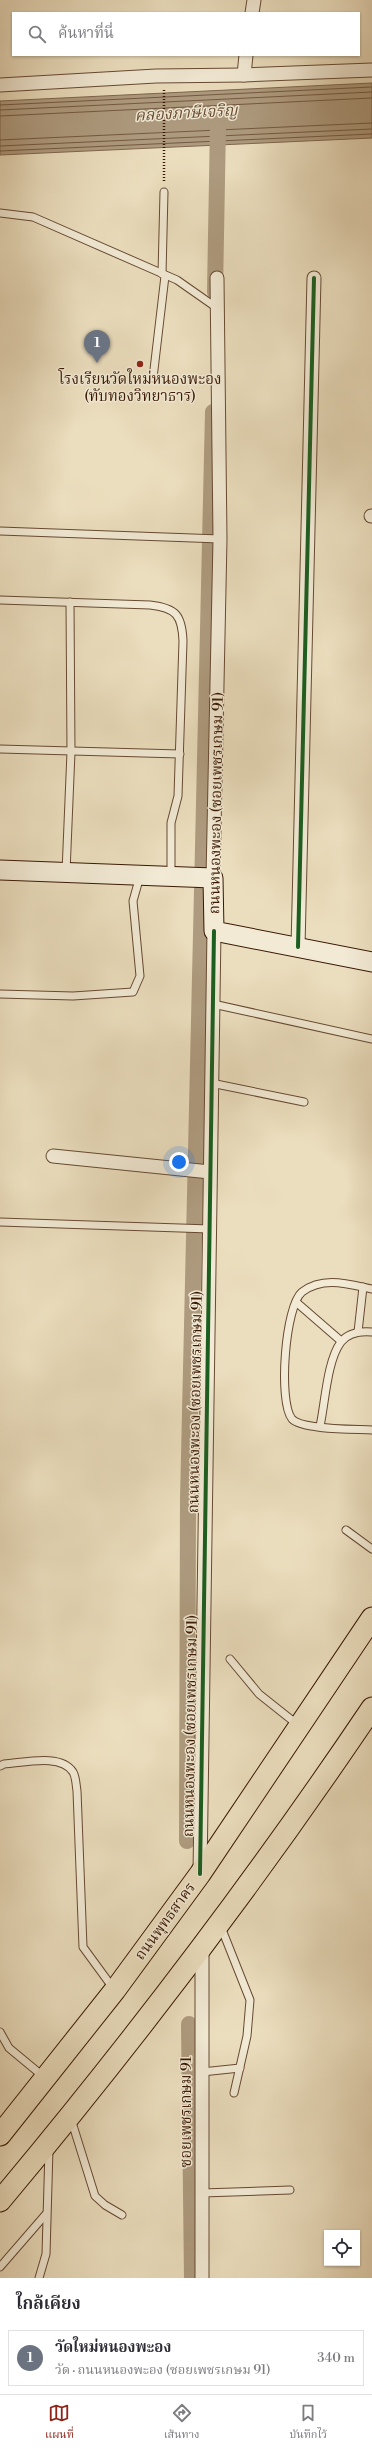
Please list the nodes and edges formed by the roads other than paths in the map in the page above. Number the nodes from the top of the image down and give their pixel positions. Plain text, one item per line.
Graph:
1 (254, 0) edge
2 (252, 12) edge
3 (246, 56) edge
4 (372, 70) edge
5 (244, 75) junction
6 (0, 85) edge
7 (164, 192) road end
8 (0, 213) edge
9 (163, 275) junction
10 (217, 278) dead end
11 (314, 278) dead end
12 (217, 308) junction
13 (153, 378) dead end
14 (0, 531) edge
15 (220, 539) junction
16 (0, 600) edge
17 (70, 602) junction
18 (0, 750) edge
19 (71, 752) junction
20 (180, 754) junction
21 (0, 870) edge
22 (66, 873) junction
23 (141, 875) junction
24 (171, 877) junction
25 (213, 878) junction
26 (214, 931) junction
27 (298, 947) junction
28 (372, 962) edge
29 (0, 994) edge
30 (213, 1004) junction
31 (372, 1039) edge
32 (211, 1083) junction
33 (304, 1102) dead end
34 (53, 1156) dead end
35 (210, 1172) junction
36 (0, 1222) edge
37 (210, 1229) junction
38 (363, 1287) junction
39 (372, 1289) edge
40 (296, 1302) junction
41 (358, 1332) junction
42 (372, 1332) edge
43 (341, 1341) junction
44 (320, 1426) junction
45 (372, 1430) edge
46 (346, 1530) dead end
47 (372, 1550) edge
48 (372, 1618) edge
49 (230, 1659) dead end
50 (372, 1708) edge
51 (298, 1725) junction
52 (0, 1766) edge
53 (200, 1874) junction
54 (220, 1924) junction
55 (202, 1946) junction
56 (114, 1990) junction
57 (0, 2032) edge
58 (240, 2068) junction
59 (202, 2072) junction
60 (46, 2078) junction
61 (234, 2093) dead end
62 (70, 2116) junction
63 (0, 2135) edge
64 (50, 2142) junction
65 (290, 2190) dead end
66 (202, 2193) junction
67 (0, 2201) edge
68 (46, 2214) junction
69 (122, 2215) dead end
70 (0, 2267) edge
71 (38, 2278) edge
72 (202, 2278) edge

1 - 2 street
3 - 5 street
4 - 5 street
5 - 6 street
7 - 9 lane
8 - 9 lane
9 - 12 lane
9 - 13 lane
10 - 12 street, ถนนหนองพะอง (ซอยเพชรเกษม 91)
11 - 27 street
12 - 15 street, ถนนหนองพะอง (ซอยเพชรเกษม 91)
14 - 15 lane
15 - 25 street, ถนนหนองพะอง (ซอยเพชรเกษม 91)
16 - 17 lane
17 - 19 lane
17 - 20 lane
18 - 19 lane
19 - 20 lane
19 - 22 lane
20 - 24 lane
21 - 22 main road
22 - 23 main road
23 - 24 main road
23 - 29 lane
24 - 25 main road
25 - 26 main road, ถนนหนองพะอง (ซอยเพชรเกษม 91)
26 - 27 main road
26 - 30 street, ถนนหนองพะอง (ซอยเพชรเกษม 91)
27 - 28 main road
30 - 31 lane
30 - 32 street, ถนนหนองพะอง (ซอยเพชรเกษม 91)
32 - 33 lane
32 - 35 street, ถนนหนองพะอง (ซอยเพชรเกษม 91)
34 - 35 street
35 - 37 street, ถนนหนองพะอง (ซอยเพชรเกษม 91)
36 - 37 lane
37 - 53 street, ถนนหนองพะอง (ซอยเพชรเกษม 91)
38 - 39 lane
38 - 40 lane
38 - 41 lane
40 - 43 lane
40 - 44 lane
41 - 42 lane
41 - 43 lane
43 - 44 lane
44 - 45 lane
46 - 47 lane
48 - 51 main road, ถนนพุทธสาคร
49 - 51 lane
50 - 54 main road
51 - 53 main road, ถนนพุทธสาคร
52 - 56 lane
53 - 56 main road, ถนนพุทธสาคร
54 - 55 main road
54 - 58 lane
55 - 59 street, ซอยเพชรเกษม 91
55 - 62 main road
56 - 60 main road, ถนนพุทธสาคร
57 - 60 lane
58 - 59 lane
58 - 61 lane
59 - 66 street, ซอยเพชรเกษม 91
60 - 63 main road, ถนนพุทธสาคร
62 - 64 main road
62 - 69 lane
64 - 67 main road
64 - 68 lane
65 - 66 lane
66 - 72 street, ซอยเพชรเกษม 91
68 - 70 lane
68 - 71 lane

